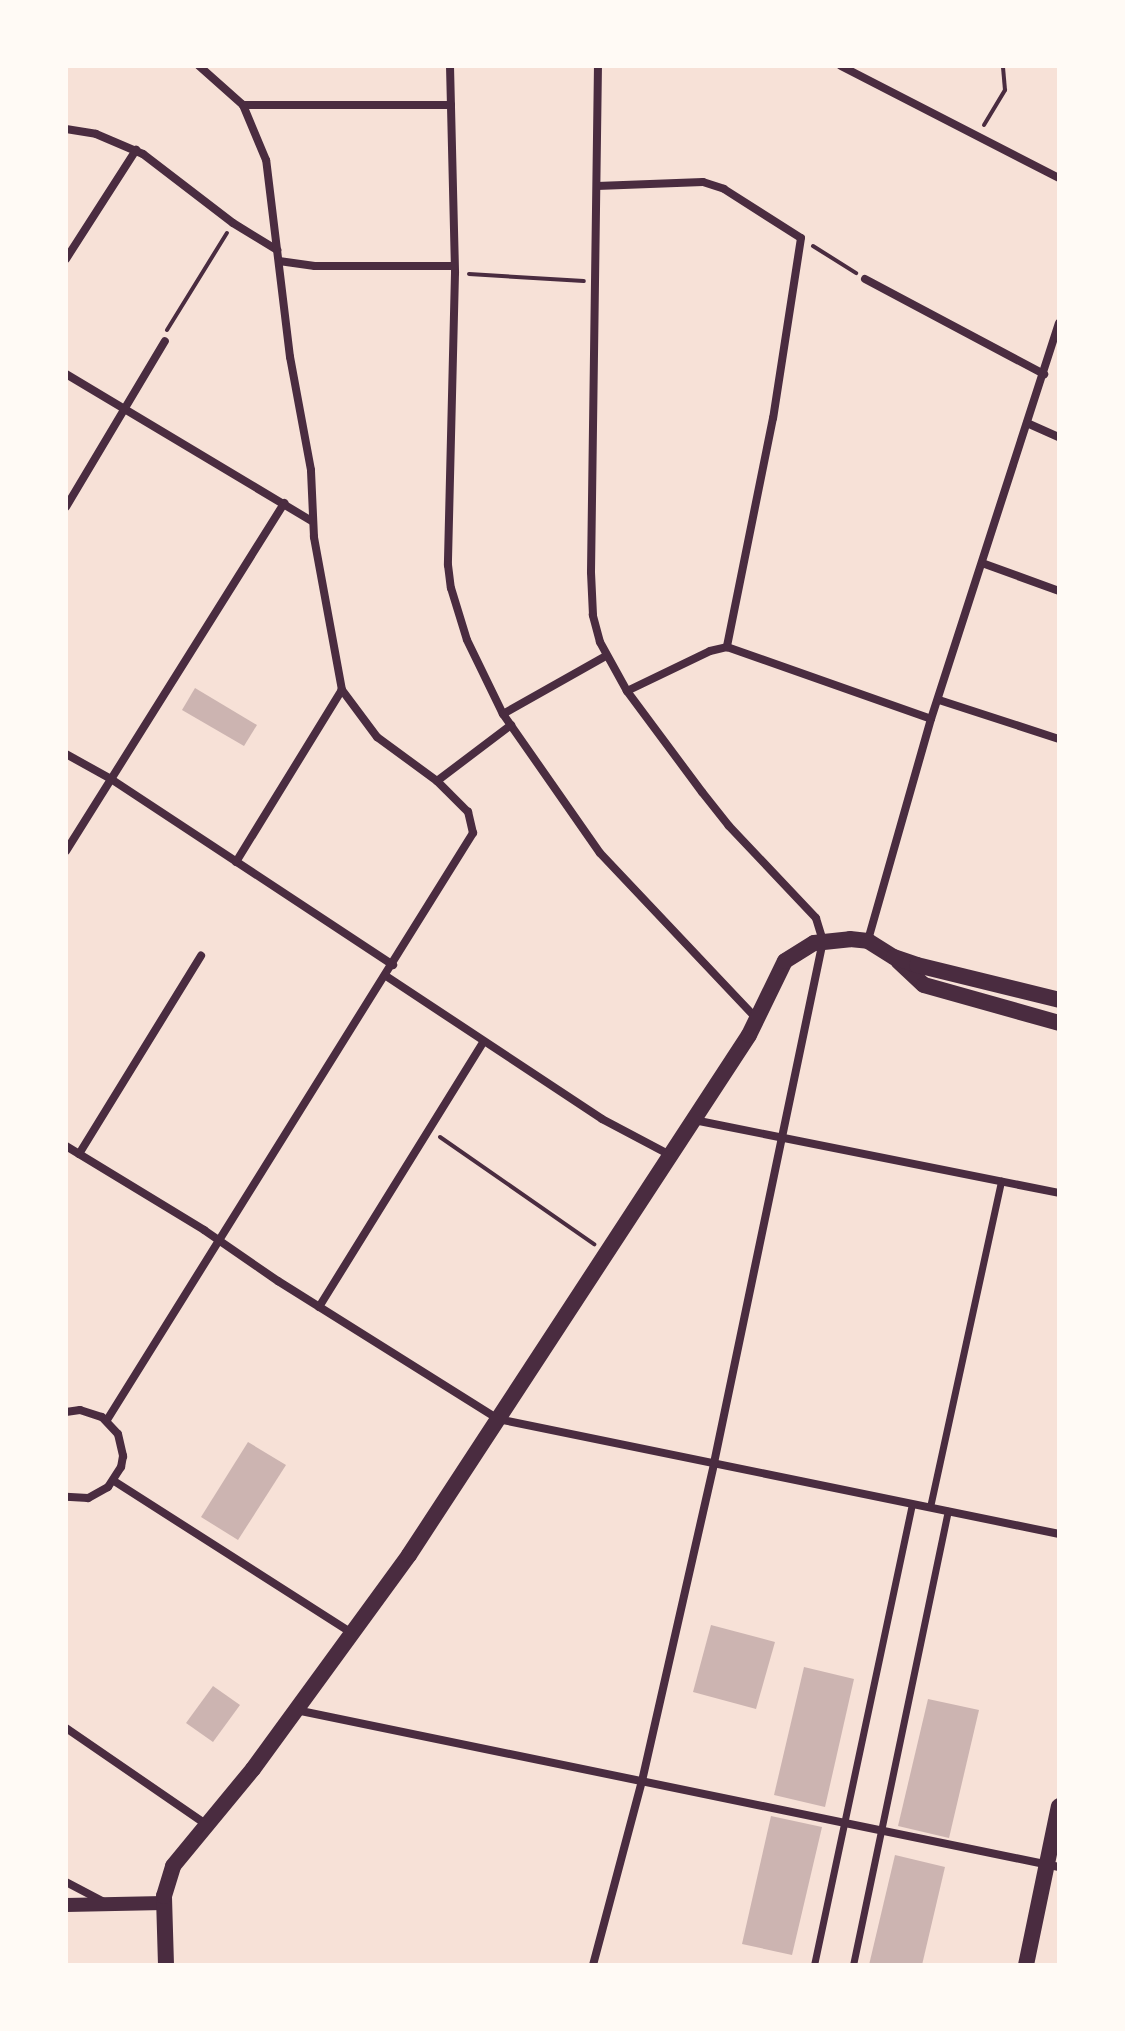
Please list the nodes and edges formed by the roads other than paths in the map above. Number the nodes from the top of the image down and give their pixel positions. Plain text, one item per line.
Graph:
1 (199, 66) edge
2 (450, 66) edge
3 (598, 66) edge
4 (841, 66) edge
5 (243, 105) junction
6 (451, 105) junction
7 (66, 129) edge
8 (136, 150) junction
9 (1059, 178) edge
10 (597, 186) junction
11 (277, 250) junction
12 (66, 259) edge
13 (279, 261) junction
14 (455, 269) junction
15 (865, 279) road end
16 (1059, 323) edge
17 (165, 341) road end
18 (66, 374) edge
19 (1044, 374) junction
20 (125, 407) junction
21 (1027, 423) junction
22 (1059, 437) edge
23 (284, 503) junction
24 (66, 507) edge
25 (312, 521) junction
26 (982, 563) junction
27 (1059, 591) edge
28 (727, 647) junction
29 (606, 656) junction
30 (342, 690) junction
31 (627, 691) junction
32 (939, 700) junction
33 (503, 714) junction
34 (931, 719) junction
35 (511, 725) junction
36 (1059, 739) edge
37 (66, 754) edge
38 (111, 779) junction
39 (437, 781) junction
40 (66, 851) edge
41 (236, 862) junction
42 (823, 941) junction
43 (868, 941) junction
44 (201, 956) dead end
45 (894, 957) junction
46 (393, 965) junction
47 (386, 976) junction
48 (1059, 1000) edge
49 (757, 1019) junction
50 (1059, 1023) edge
51 (483, 1042) junction
52 (694, 1120) junction
53 (781, 1138) junction
54 (66, 1146) edge
55 (79, 1154) junction
56 (670, 1155) junction
57 (1001, 1181) junction
58 (1059, 1193) edge
59 (217, 1239) junction
60 (319, 1307) junction
61 (66, 1412) edge
62 (498, 1419) junction
63 (107, 1420) junction
64 (714, 1463) junction
65 (114, 1481) junction
66 (66, 1497) edge
67 (912, 1504) junction
68 (930, 1507) junction
69 (948, 1511) junction
70 (1059, 1534) edge
71 (352, 1633) junction
72 (296, 1710) junction
73 (66, 1728) edge
74 (642, 1781) junction
75 (1059, 1806) edge
76 (844, 1823) junction
77 (208, 1826) junction
78 (881, 1831) junction
79 (1053, 1866) edge
80 (66, 1882) edge
81 (164, 1903) junction
82 (108, 1904) junction
83 (66, 1905) edge
84 (166, 1965) edge
85 (593, 1965) edge
86 (814, 1965) edge
87 (853, 1965) edge
88 (1026, 1965) edge

1 - 5 street
2 - 6 street
3 - 10 street
4 - 9 street
5 - 6 street
5 - 11 street
6 - 14 street
7 - 8 street
8 - 11 street
8 - 12 street
10 - 28 street
10 - 29 street
11 - 13 street
13 - 14 street
13 - 25 street
14 - 33 street
15 - 19 street
16 - 19 street
17 - 20 street
18 - 20 street
19 - 21 street
20 - 23 street
20 - 24 street
21 - 22 street
21 - 26 street
23 - 25 street
23 - 38 street
25 - 30 street
26 - 27 street
26 - 32 street
28 - 31 street
28 - 34 street
29 - 31 street
29 - 33 street
30 - 39 street
30 - 41 street
31 - 42 street
32 - 34 street
32 - 36 street
33 - 35 street
34 - 43 street
35 - 39 street
35 - 49 street
37 - 38 street
38 - 40 street
38 - 41 street
39 - 46 street
41 - 46 street
42 - 43 main road
42 - 49 main road
42 - 53 street
43 - 45 main road
44 - 55 street
45 - 48 main road
45 - 50 main road
46 - 47 street
47 - 51 street
47 - 59 street
49 - 52 main road
51 - 56 street
51 - 60 street
52 - 53 street
52 - 56 main road
53 - 57 street
53 - 64 street
54 - 55 street
55 - 59 street
56 - 62 main road
57 - 58 street
57 - 68 street
59 - 60 street
59 - 63 street
60 - 62 street
61 - 63 street
62 - 64 street
62 - 71 main road
63 - 65 street
64 - 67 street
64 - 74 street
65 - 66 street
65 - 71 street
67 - 68 street
67 - 76 street
68 - 69 street
69 - 70 street
69 - 78 street
71 - 72 main road
72 - 74 street
72 - 77 main road
73 - 77 street
74 - 76 street
74 - 85 street
75 - 79 main road
76 - 78 street
76 - 86 street
77 - 81 main road
78 - 79 street
78 - 87 street
79 - 88 main road
80 - 82 street
81 - 82 street
81 - 84 main road
82 - 83 street

